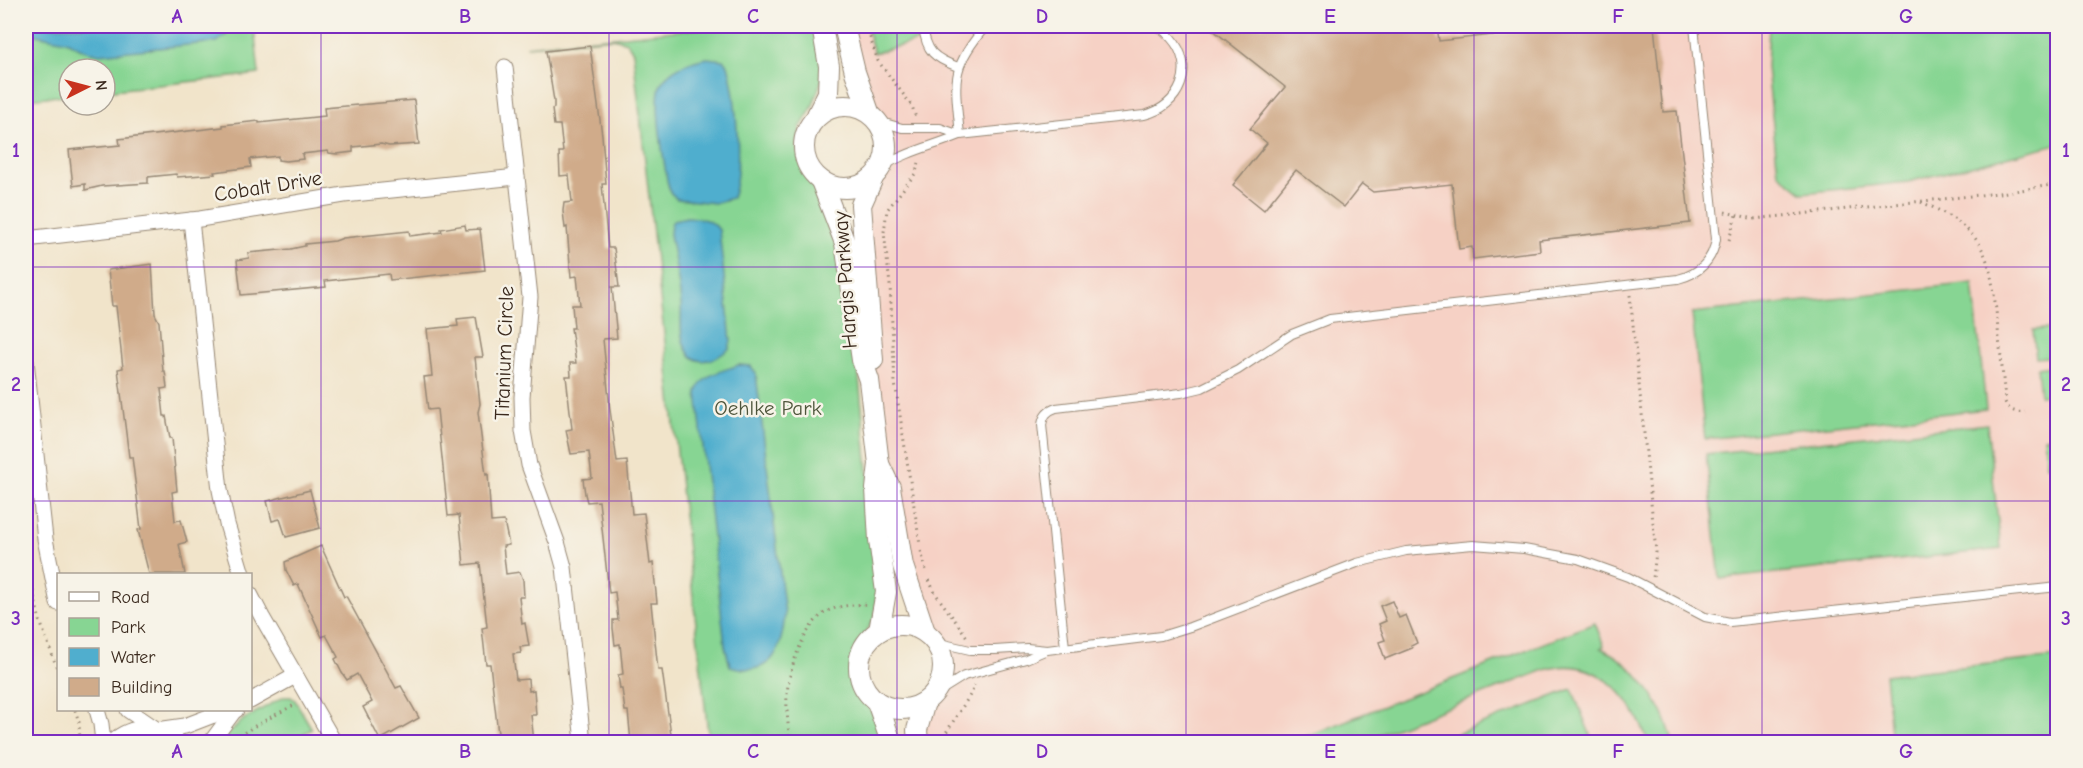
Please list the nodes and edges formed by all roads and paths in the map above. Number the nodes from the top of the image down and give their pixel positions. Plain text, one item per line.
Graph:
1 (822, 26) edge
2 (844, 26) edge
3 (866, 26) edge
4 (923, 26) edge
5 (986, 26) edge
6 (1157, 26) edge
7 (1694, 26) edge
8 (505, 67) dead end
9 (958, 67) junction
10 (817, 115) junction
11 (873, 116) junction
12 (916, 120) dead end
13 (960, 135) junction
14 (919, 166) dead end
15 (878, 173) junction
16 (517, 177) junction
17 (821, 181) junction
18 (2058, 184) edge
19 (1919, 201) junction
20 (1714, 212) junction
21 (191, 220) junction
22 (26, 239) edge
23 (1628, 284) junction
24 (26, 361) edge
25 (869, 380) junction
26 (2025, 412) dead end
27 (879, 464) junction
28 (33, 498) edge
29 (26, 562) edge
30 (242, 573) edge
31 (2058, 587) edge
32 (1649, 589) junction
33 (252, 598) edge
34 (57, 599) edge
35 (873, 603) dead end
36 (879, 631) junction
37 (930, 637) junction
38 (969, 643) dead end
39 (1065, 648) junction
40 (1047, 650) junction
41 (57, 668) edge
42 (295, 676) junction
43 (974, 683) dead end
44 (929, 699) junction
45 (252, 700) edge
46 (878, 702) junction
47 (289, 708) dead end
48 (75, 711) edge
49 (97, 711) edge
50 (129, 711) edge
51 (231, 711) edge
52 (234, 711) edge
53 (156, 729) junction
54 (80, 742) edge
55 (103, 742) edge
56 (112, 742) edge
57 (178, 742) edge
58 (211, 742) edge
59 (231, 742) edge
60 (334, 742) edge
61 (583, 742) edge
62 (789, 742) edge
63 (891, 742) edge
64 (918, 742) edge
65 (940, 742) edge

1 - 10 street
2 - 11 street
3 - 12 path
4 - 9 lane
5 - 9 lane
6 - 13 lane
7 - 20 lane
8 - 16 street, Titanium Circle
9 - 13 lane
10 - 11 street
10 - 17 street
11 - 13 lane
11 - 15 street
13 - 15 lane
14 - 38 path
15 - 17 street
15 - 25 street, Hargis Parkway
16 - 21 street, Cobalt Drive
16 - 61 street, Titanium Circle
17 - 25 street, Hargis Parkway
18 - 19 path
19 - 20 path
19 - 26 path
20 - 23 lane
21 - 22 street, Cobalt Drive
21 - 30 street
23 - 32 path
23 - 39 lane
24 - 28 street
25 - 27 street, Hargis Parkway
27 - 36 street, Hargis Parkway
27 - 37 street, Hargis Parkway
28 - 34 street
29 - 41 path
31 - 32 lane
32 - 39 lane
33 - 42 street
35 - 62 path
36 - 37 street
36 - 46 street
37 - 40 lane
37 - 44 street
39 - 40 lane
40 - 44 lane
42 - 45 street
42 - 60 street
43 - 65 path
44 - 46 street
44 - 64 street
46 - 63 street
47 - 59 path
48 - 54 path
49 - 55 street
50 - 53 street
51 - 53 street
52 - 58 street
53 - 56 street
53 - 57 street

